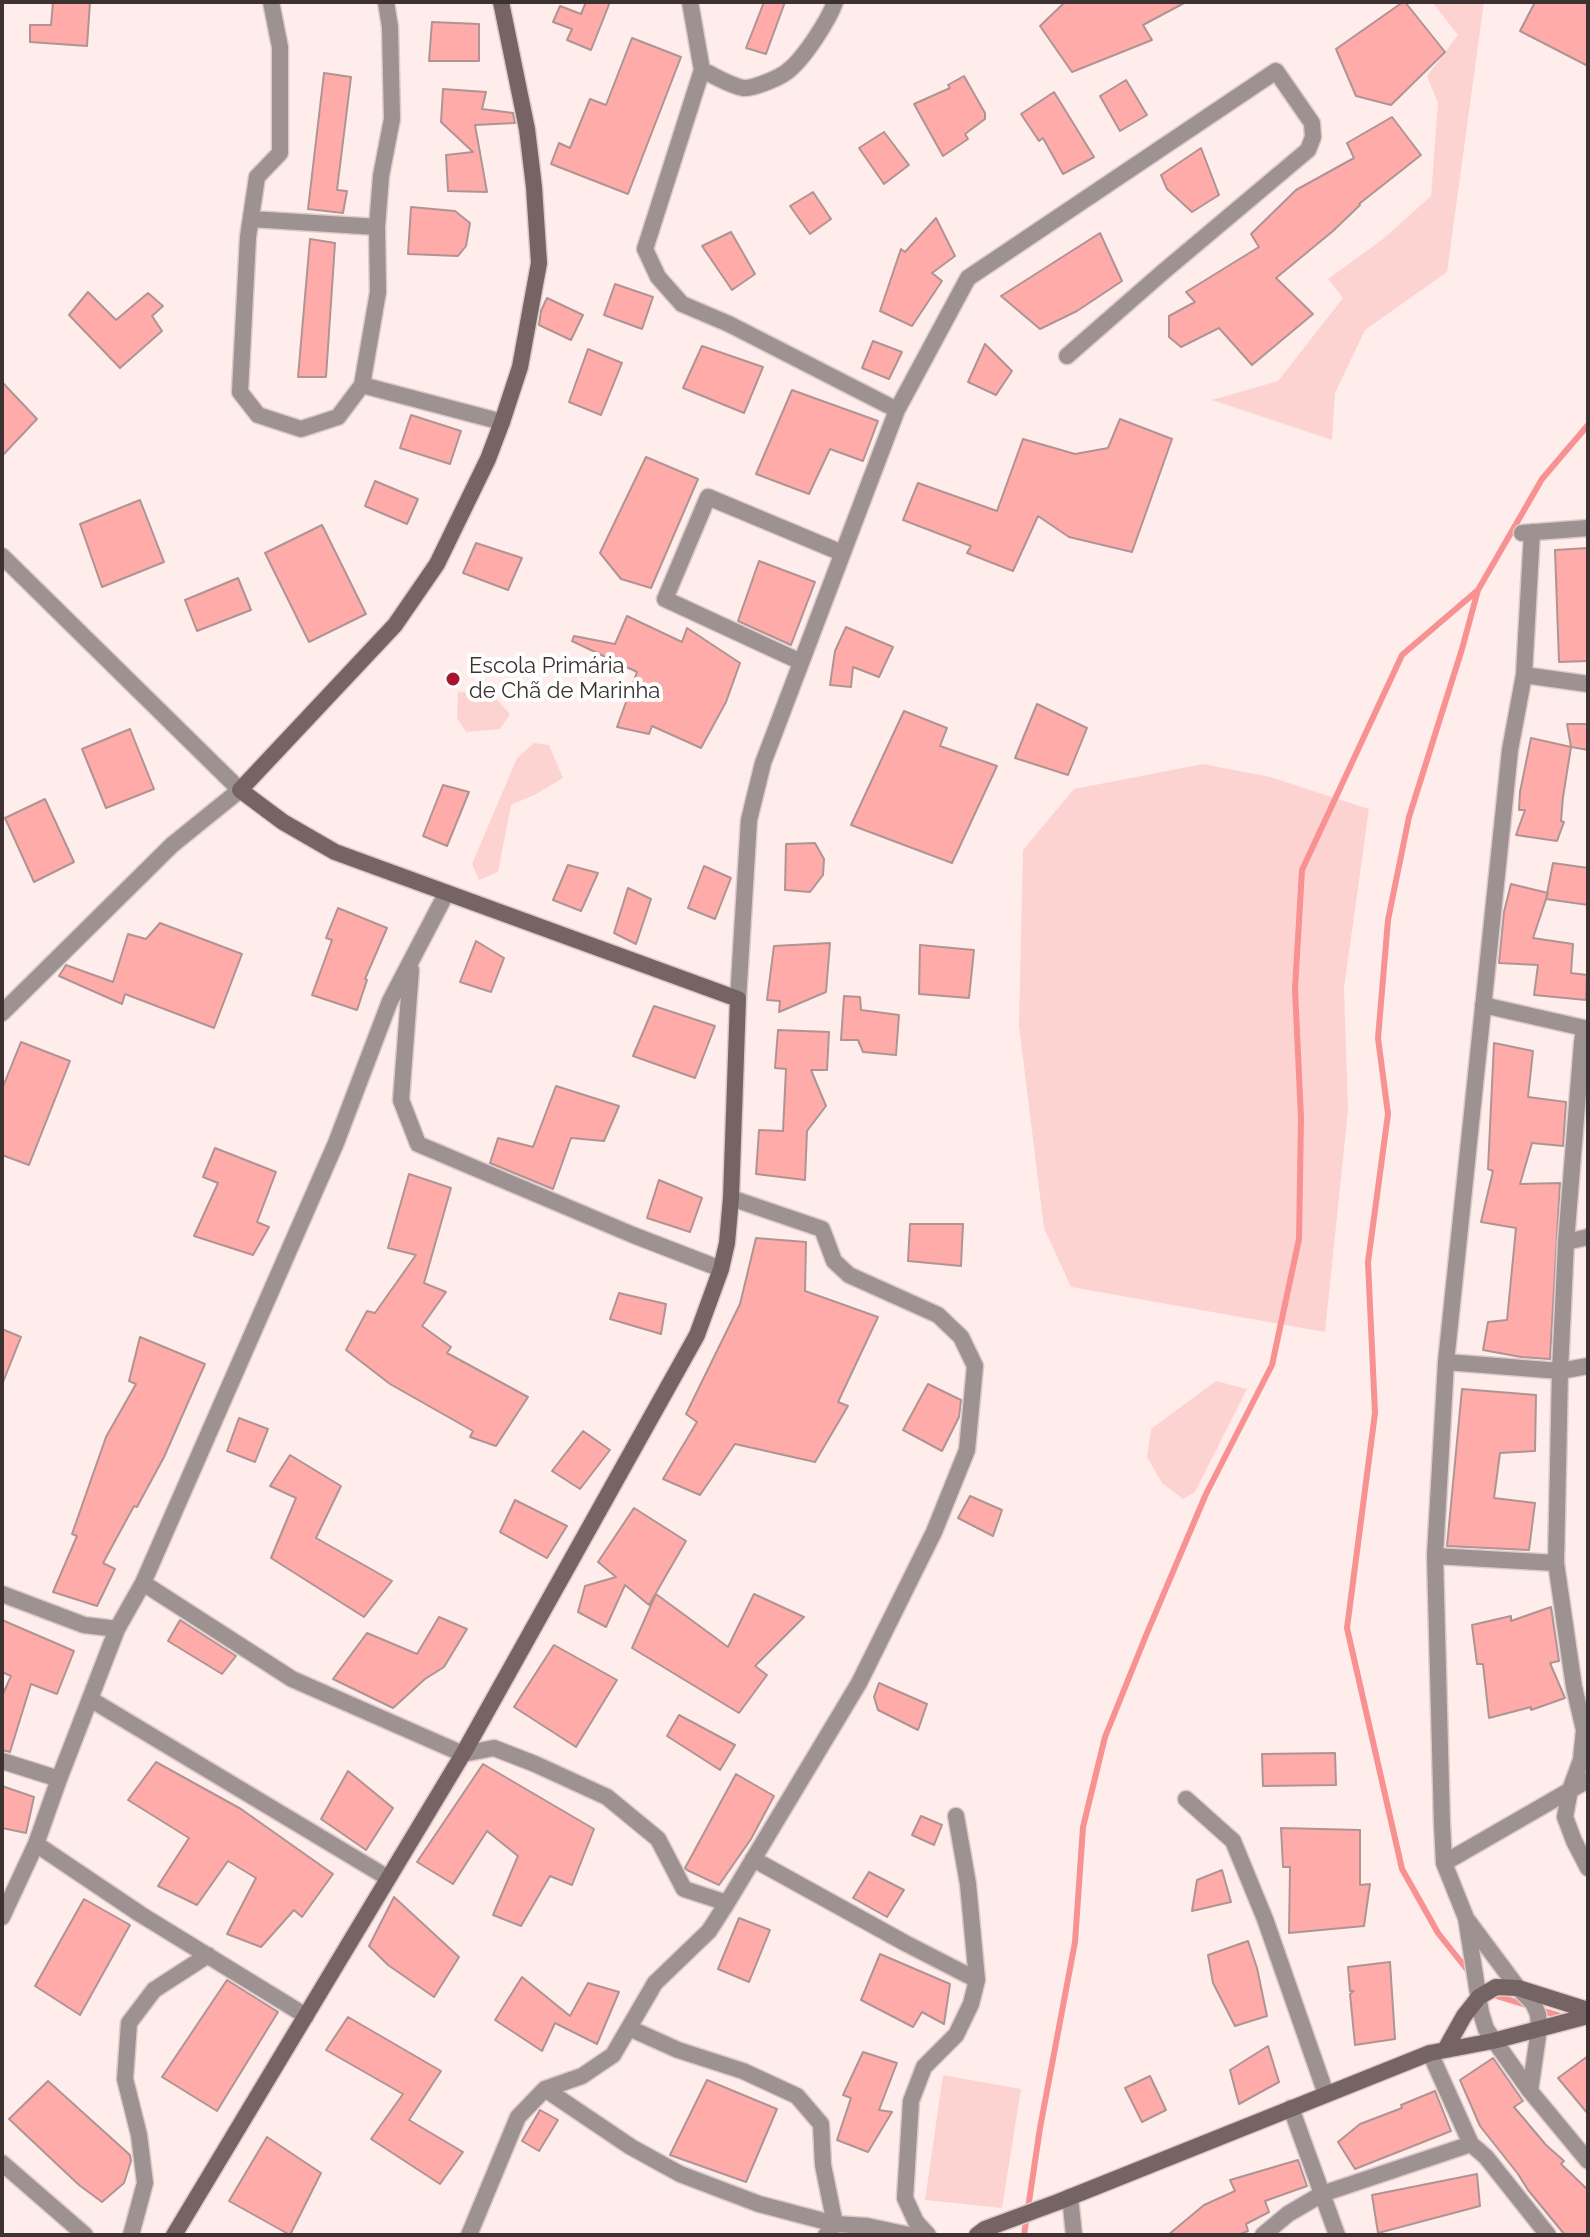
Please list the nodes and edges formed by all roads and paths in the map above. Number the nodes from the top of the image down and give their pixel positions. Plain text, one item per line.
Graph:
1 (271, 2) edge
2 (386, 2) edge
3 (501, 2) edge
4 (690, 2) edge
5 (835, 2) edge
6 (702, 70) junction
7 (251, 219) junction
8 (377, 227) junction
9 (1067, 356) dead end
10 (362, 385) junction
11 (897, 410) junction
12 (502, 422) junction
13 (1588, 528) edge
14 (842, 553) junction
15 (2, 556) edge
16 (801, 662) junction
17 (1524, 675) junction
18 (1588, 684) edge
19 (240, 790) junction
20 (446, 894) junction
21 (411, 961) junction
22 (738, 999) junction
23 (1483, 1005) junction
24 (2, 1013) edge
25 (1586, 1028) edge
26 (731, 1198) junction
27 (1588, 1237) edge
28 (1566, 1242) junction
29 (721, 1269) junction
30 (1446, 1362) junction
31 (1588, 1366) edge
32 (1560, 1371) junction
33 (1435, 1556) junction
34 (1556, 1563) junction
35 (143, 1583) junction
36 (2, 1594) edge
37 (117, 1629) junction
38 (90, 1699) junction
39 (463, 1754) junction
40 (2, 1761) edge
41 (59, 1779) junction
42 (1588, 1780) edge
43 (1570, 1790) junction
44 (1186, 1799) dead end
45 (956, 1816) dead end
46 (36, 1844) junction
47 (753, 1859) junction
48 (1444, 1863) junction
49 (1588, 1868) edge
50 (388, 1878) junction
51 (727, 1903) junction
52 (2, 1917) edge
53 (1466, 1918) junction
54 (208, 1955) junction
55 (977, 1980) junction
56 (1518, 1988) junction
57 (1479, 1997) junction
58 (1588, 2013) edge
59 (306, 2016) junction
60 (629, 2028) junction
61 (1539, 2029) junction
62 (1493, 2041) junction
63 (1438, 2050) junction
64 (545, 2089) junction
65 (1530, 2091) junction
66 (1326, 2094) junction
67 (1291, 2108) junction
68 (1471, 2144) junction
69 (1588, 2161) edge
70 (2, 2163) edge
71 (1322, 2194) junction
72 (1064, 2200) junction
73 (830, 2230) edge
74 (981, 2232) edge
75 (85, 2235) edge
76 (131, 2235) edge
77 (174, 2235) edge
78 (469, 2235) edge
79 (909, 2235) edge
80 (928, 2235) edge
81 (1074, 2235) edge
82 (1263, 2235) edge
83 (1337, 2235) edge
84 (1548, 2235) edge

1 - 7 street
2 - 8 street
3 - 12 street
4 - 6 street
5 - 6 street
6 - 11 street
7 - 8 street
7 - 10 street
8 - 10 street
9 - 11 street
10 - 12 street
11 - 14 street
12 - 19 street
13 - 17 street
14 - 16 street
14 - 16 street
15 - 19 street
16 - 22 street
17 - 18 street
17 - 23 street
19 - 20 street
19 - 24 street
20 - 21 street
20 - 22 street
21 - 29 street
21 - 35 street
22 - 26 street
23 - 25 street
23 - 30 street
25 - 28 street
26 - 29 street
26 - 47 street
27 - 28 street
28 - 32 street
29 - 39 street
30 - 32 street
30 - 33 street
31 - 32 street
32 - 34 street
33 - 34 street
33 - 48 street
34 - 43 street
35 - 37 street
35 - 39 street
36 - 37 street
37 - 38 street
38 - 41 street
38 - 50 street
39 - 50 street
39 - 51 street
40 - 41 street
41 - 46 street
42 - 43 street
43 - 48 street
43 - 49 street
44 - 66 street
45 - 55 street
46 - 52 street
46 - 54 street
47 - 51 street
47 - 55 street
48 - 53 street
50 - 59 street
51 - 60 street
53 - 56 street
53 - 57 street
54 - 59 street
54 - 76 street
55 - 80 street
56 - 57 street
56 - 58 street
56 - 61 street
57 - 62 street
57 - 63 street
58 - 61 street
59 - 77 street
60 - 64 street
60 - 73 street
61 - 62 street
61 - 65 street
62 - 63 street
62 - 65 street
63 - 66 street
63 - 68 street
64 - 73 street
64 - 78 street
65 - 69 street
66 - 67 street
67 - 71 street
67 - 72 street
68 - 71 street
68 - 84 street
70 - 75 street
71 - 82 street
71 - 83 street
72 - 74 street
72 - 81 street
73 - 79 street

